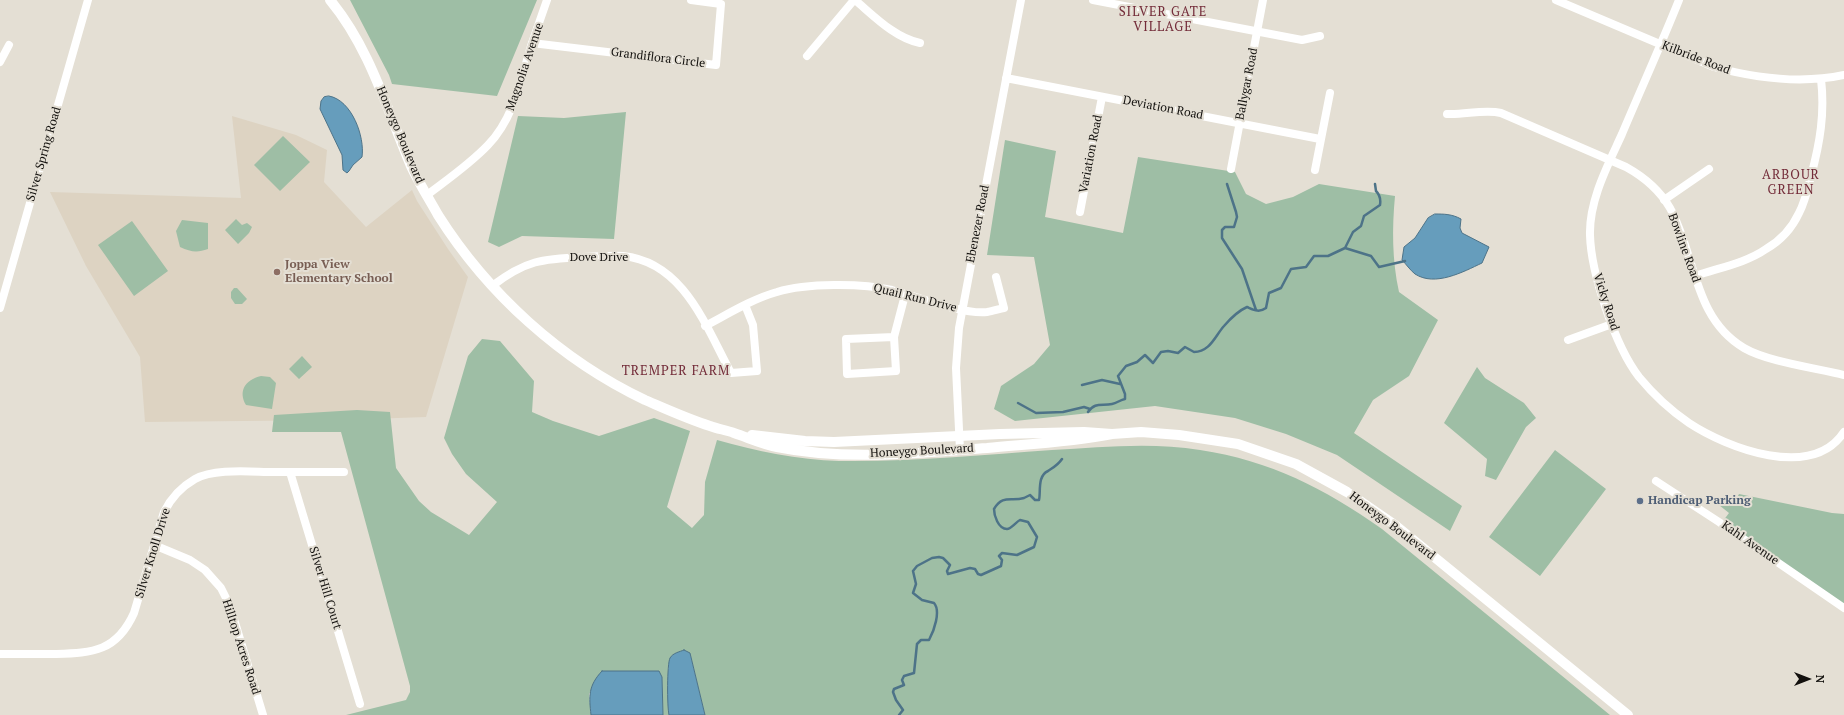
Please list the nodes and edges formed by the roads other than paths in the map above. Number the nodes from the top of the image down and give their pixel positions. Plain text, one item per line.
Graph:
1 (88, 0) edge
2 (330, 0) edge
3 (547, 0) edge
4 (692, 0) edge
5 (854, 0) edge
6 (1021, 0) edge
7 (1093, 0) edge
8 (1264, 0) edge
9 (1556, 0) edge
10 (1679, 0) edge
11 (1257, 31) junction
12 (1320, 36) dead end
13 (532, 43) junction
14 (920, 43) dead end
15 (1660, 44) junction
16 (9, 45) dead end
17 (807, 56) dead end
18 (0, 62) edge
19 (1844, 75) edge
20 (1006, 78) junction
21 (1821, 79) junction
22 (1330, 94) dead end
23 (1102, 96) junction
24 (1447, 114) dead end
25 (1239, 123) junction
26 (1320, 139) junction
27 (1610, 160) junction
28 (1231, 169) dead end
29 (1709, 169) dead end
30 (1315, 170) dead end
31 (427, 195) junction
32 (1664, 200) junction
33 (1080, 212) dead end
34 (1695, 276) junction
35 (996, 277) dead end
36 (492, 286) junction
37 (905, 295) junction
38 (745, 305) junction
39 (0, 308) edge
40 (961, 309) junction
41 (1612, 324) junction
42 (705, 326) junction
43 (894, 336) junction
44 (1568, 340) dead end
45 (1844, 375) edge
46 (1844, 432) edge
47 (734, 433) junction
48 (1112, 434) junction
49 (960, 436) junction
50 (960, 450) junction
51 (290, 472) junction
52 (344, 472) dead end
53 (1656, 481) dead end
54 (154, 545) junction
55 (1844, 608) edge
56 (0, 654) edge
57 (360, 704) dead end
58 (263, 715) edge
59 (1628, 715) edge

1 - 39 street, Silver Spring Road
2 - 31 main road, Honeygo Boulevard
3 - 13 street, Magnolia Avenue
4 - 13 street, Grandiflora Circle
5 - 14 street
5 - 17 street
6 - 20 street, Ebenezer Road
7 - 11 street
8 - 11 street, Ballygar Road
9 - 15 street, Kilbride Road
10 - 15 street, Vicky Road
11 - 12 street
11 - 25 street, Ballygar Road
13 - 31 street, Magnolia Avenue
15 - 21 street, Kilbride Road
15 - 27 street, Vicky Road
16 - 18 street
19 - 21 street, Kilbride Road
20 - 23 street, Deviation Road
20 - 40 street, Ebenezer Road
21 - 34 street
22 - 26 street
23 - 25 street, Deviation Road
23 - 33 street, Variation Road
24 - 27 street, Bowline Road
25 - 26 street, Deviation Road
25 - 28 street, Ballygar Road
26 - 30 street
27 - 32 street, Bowline Road
27 - 41 street, Vicky Road
29 - 32 street
31 - 36 main road, Honeygo Boulevard
32 - 34 street, Bowline Road
34 - 45 street, Bowline Road
35 - 40 street, Quail Run Drive
36 - 42 street, Dove Drive
36 - 47 main road, Honeygo Boulevard
37 - 38 street, Quail Run Drive
37 - 40 street, Quail Run Drive
37 - 43 street
38 - 42 street, Quail Run Drive
38 - 42 street, Dove Drive
40 - 49 street, Ebenezer Road
41 - 44 street
41 - 46 street, Vicky Road
43 - 43 street
47 - 49 main road, Honeygo Boulevard
47 - 50 main road, Honeygo Boulevard
48 - 49 main road, Honeygo Boulevard
48 - 50 main road, Honeygo Boulevard
48 - 59 main road, Honeygo Boulevard
49 - 50 street, Ebenezer Road
51 - 52 street, Silver Knoll Drive
51 - 54 street, Silver Knoll Drive
51 - 57 street, Silver Hill Court
53 - 55 street, Kahl Avenue
54 - 56 street, Silver Knoll Drive
54 - 58 street, Hilltop Acres Road

